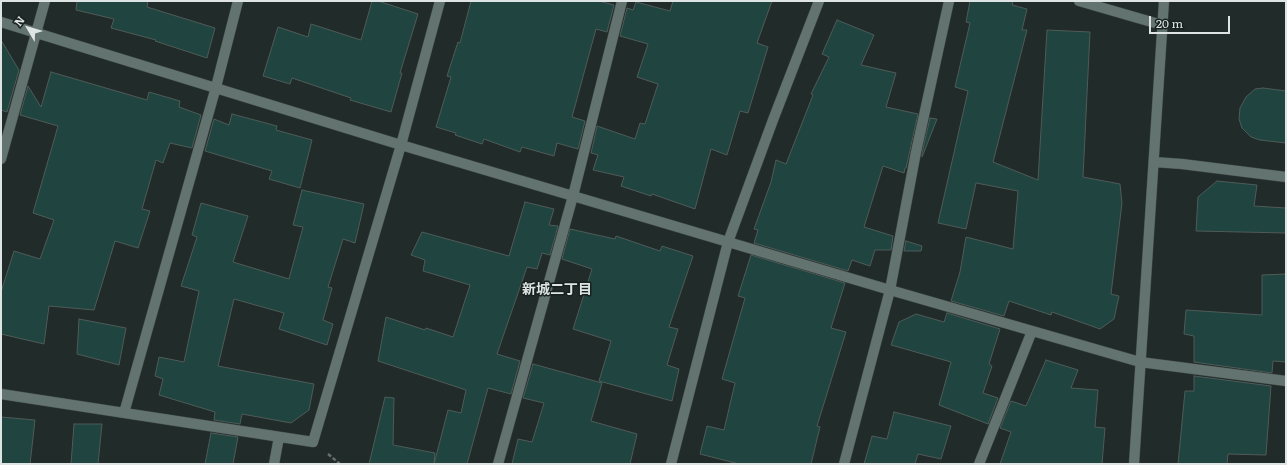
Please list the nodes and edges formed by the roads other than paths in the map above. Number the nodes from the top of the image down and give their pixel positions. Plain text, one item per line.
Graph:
1 (45, 1) edge
2 (238, 1) edge
3 (440, 1) edge
4 (622, 1) edge
5 (819, 1) edge
6 (949, 1) edge
7 (1079, 1) edge
8 (1164, 1) edge
9 (1, 22) edge
10 (1162, 25) junction
11 (37, 32) junction
12 (216, 87) junction
13 (401, 144) junction
14 (1, 159) edge
15 (1154, 162) junction
16 (1286, 177) edge
17 (573, 196) junction
18 (728, 242) junction
19 (890, 290) junction
20 (1032, 331) junction
21 (1140, 362) junction
22 (1286, 381) edge
23 (1, 394) edge
24 (124, 412) junction
25 (279, 437) junction
26 (274, 464) edge
27 (498, 464) edge
28 (671, 464) edge
29 (844, 464) edge
30 (979, 464) edge
31 (1134, 464) edge

1 - 11 street
2 - 12 street
3 - 13 street
4 - 17 street
5 - 18 street
6 - 19 street
7 - 10 street
8 - 10 street
9 - 11 street
10 - 15 street
11 - 12 street
11 - 14 street
12 - 13 street
12 - 24 street
13 - 17 street
13 - 25 street
15 - 16 street
15 - 21 street
17 - 18 street
17 - 27 street
18 - 19 street
18 - 28 street
19 - 20 street
19 - 29 street
20 - 21 street
20 - 30 street
21 - 22 street
21 - 31 street
23 - 24 street
24 - 25 street
25 - 26 street

